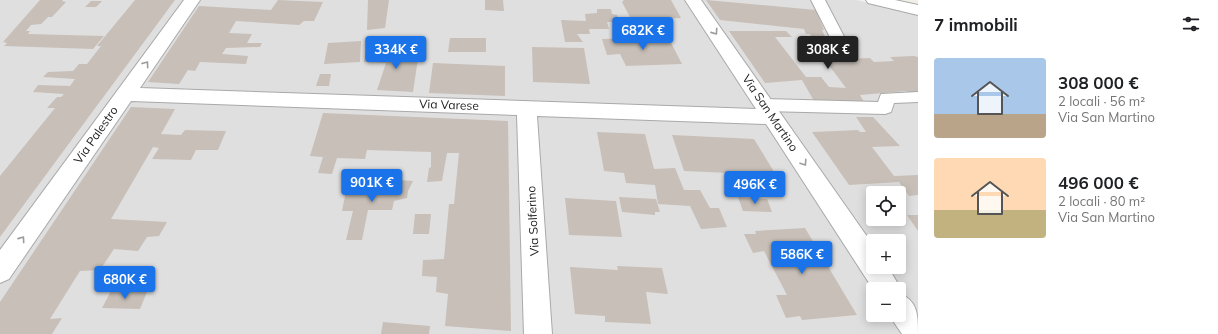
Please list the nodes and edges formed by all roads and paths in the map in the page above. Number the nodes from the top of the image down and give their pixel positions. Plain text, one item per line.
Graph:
1 (192, 0) edge
2 (693, 0) edge
3 (818, 0) edge
4 (874, 0) edge
5 (918, 10) edge
6 (826, 50) dead end
7 (125, 94) junction
8 (918, 96) edge
9 (528, 108) junction
10 (769, 111) junction
11 (866, 256) edge
12 (0, 271) edge
13 (906, 316) edge
14 (538, 334) edge
15 (918, 334) edge

7 -> 1 street, Via Palestro
2 -> 10 street, Via San Martino
3 - 6 lane
4 - 5 street
7 - 9 street, Via Varese
12 -> 7 street, Via Palestro
8 - 10 lane
9 - 10 street, Via Varese
9 - 14 street, Via Solferino
10 -> 11 street, Via San Martino
13 - 15 street

